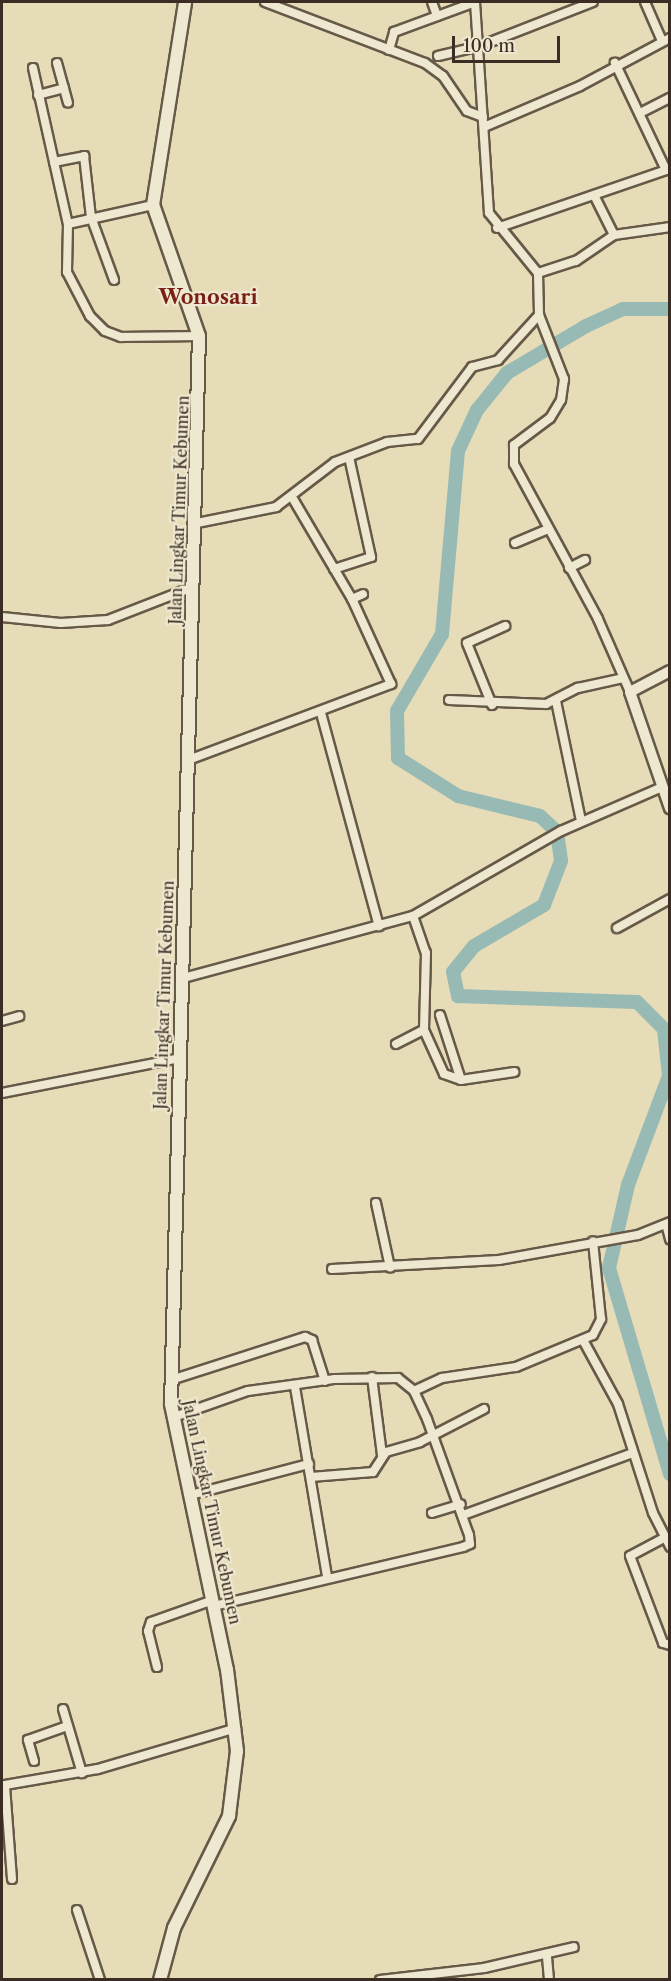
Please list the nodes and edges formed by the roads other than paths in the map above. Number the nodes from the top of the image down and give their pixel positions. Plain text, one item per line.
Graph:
1 (185, 2) edge
2 (265, 2) edge
3 (432, 2) edge
4 (475, 2) edge
5 (593, 2) edge
6 (645, 2) edge
7 (274, 3) edge
8 (437, 16) junction
9 (666, 39) edge
10 (474, 48) junction
11 (389, 50) junction
12 (438, 56) dead end
13 (57, 63) dead end
14 (615, 63) junction
15 (33, 68) dead end
16 (64, 88) junction
17 (38, 95) junction
18 (669, 98) edge
19 (68, 103) dead end
20 (640, 113) junction
21 (483, 117) junction
22 (484, 126) junction
23 (54, 162) junction
24 (668, 173) edge
25 (594, 195) junction
26 (153, 205) junction
27 (92, 217) junction
28 (68, 224) junction
29 (669, 227) edge
30 (497, 228) junction
31 (614, 235) junction
32 (538, 273) junction
33 (114, 280) dead end
34 (541, 318) junction
35 (200, 336) junction
36 (349, 457) junction
37 (293, 499) junction
38 (198, 523) junction
39 (546, 530) junction
40 (515, 543) dead end
41 (585, 560) dead end
42 (569, 568) junction
43 (334, 569) junction
44 (193, 587) junction
45 (363, 594) dead end
46 (352, 599) junction
47 (2, 616) edge
48 (505, 626) dead end
49 (669, 671) edge
50 (623, 678) junction
51 (630, 692) junction
52 (449, 700) dead end
53 (556, 701) junction
54 (492, 705) junction
55 (321, 713) junction
56 (188, 760) junction
57 (665, 787) edge
58 (669, 808) edge
59 (581, 821) junction
60 (669, 898) edge
61 (413, 916) junction
62 (379, 926) junction
63 (618, 928) dead end
64 (183, 978) junction
65 (440, 1015) dead end
66 (19, 1016) dead end
67 (2, 1021) edge
68 (424, 1030) junction
69 (396, 1044) dead end
70 (180, 1058) junction
71 (514, 1072) dead end
72 (461, 1080) junction
73 (2, 1093) edge
74 (376, 1203) dead end
75 (668, 1223) edge
76 (669, 1239) edge
77 (596, 1241) junction
78 (390, 1267) junction
79 (332, 1269) dead end
80 (583, 1340) junction
81 (372, 1377) junction
82 (171, 1380) junction
83 (325, 1381) junction
84 (296, 1387) junction
85 (414, 1391) junction
86 (484, 1409) dead end
87 (174, 1417) junction
88 (434, 1433) junction
89 (632, 1453) junction
90 (382, 1455) junction
91 (309, 1464) junction
92 (311, 1478) junction
93 (190, 1495) junction
94 (460, 1504) junction
95 (432, 1513) dead end
96 (463, 1515) junction
97 (664, 1538) junction
98 (669, 1547) edge
99 (327, 1577) junction
100 (214, 1603) junction
101 (669, 1644) edge
102 (157, 1667) dead end
103 (63, 1709) dead end
104 (67, 1726) junction
105 (236, 1728) junction
106 (34, 1761) dead end
107 (82, 1773) junction
108 (12, 1879) dead end
109 (77, 1910) dead end
110 (574, 1947) dead end
111 (547, 1957) junction
112 (101, 1979) edge
113 (160, 1980) edge
114 (380, 1980) edge
115 (549, 1980) edge

1 - 26 main road, Jalan Lingkar Timur Kebumen
2 - 7 street
3 - 8 street
4 - 8 street
4 - 10 street
5 - 10 street
6 - 9 street
7 - 11 street
8 - 11 street
9 - 14 street
10 - 12 street
10 - 21 street
11 - 21 street
13 - 16 street
14 - 20 street
14 - 22 street
15 - 17 street
16 - 17 street
16 - 19 street
17 - 23 street
18 - 20 street
20 - 24 street
21 - 22 street
22 - 30 street
23 - 27 street
23 - 28 street
24 - 25 street
25 - 30 street
25 - 31 street
26 - 27 street
26 - 35 main road, Jalan Lingkar Timur Kebumen
27 - 28 street
27 - 33 street
28 - 35 street
29 - 31 street
30 - 32 street
31 - 32 street
32 - 34 street
34 - 36 street
34 - 39 street
35 - 38 main road, Jalan Lingkar Timur Kebumen
36 - 37 street
36 - 43 street
37 - 38 street
37 - 43 street
38 - 44 main road, Jalan Lingkar Timur Kebumen
39 - 40 street
39 - 42 street
41 - 42 street
42 - 50 street
43 - 46 street
44 - 47 street
44 - 56 main road, Jalan Lingkar Timur Kebumen
45 - 46 street
46 - 55 street
48 - 54 street
49 - 51 street
50 - 51 street
50 - 53 street
51 - 57 street
52 - 54 street
53 - 54 street
53 - 59 street
55 - 56 street
55 - 62 street
56 - 64 main road, Jalan Lingkar Timur Kebumen
57 - 58 street
57 - 59 street
59 - 61 street
60 - 63 street
61 - 62 street
61 - 68 street
62 - 64 street
64 - 70 main road, Jalan Lingkar Timur Kebumen
65 - 72 street
66 - 67 street
68 - 69 street
68 - 72 street
70 - 73 street
70 - 82 main road, Jalan Lingkar Timur Kebumen
71 - 72 street
74 - 78 street
75 - 76 street
75 - 77 street
77 - 78 street
77 - 80 street
78 - 79 street
80 - 85 street
80 - 89 street
81 - 83 street
81 - 85 street
81 - 90 street
82 - 83 street
82 - 87 main road, Jalan Lingkar Timur Kebumen
83 - 84 street
84 - 87 street
84 - 91 street
85 - 88 street
86 - 88 street
87 - 93 main road, Jalan Lingkar Timur Kebumen
88 - 90 street
88 - 94 street
89 - 96 street
89 - 97 street
90 - 92 street
91 - 92 street
91 - 93 street
92 - 99 street
93 - 100 main road, Jalan Lingkar Timur Kebumen
94 - 95 street
94 - 96 street
96 - 99 street
97 - 98 street
97 - 101 street
99 - 100 street
100 - 102 street
100 - 105 main road, Jalan Lingkar Timur Kebumen
103 - 104 street
104 - 106 street
104 - 107 street
105 - 107 street
105 - 113 main road, Jalan Lingkar Timur Kebumen
107 - 108 street
109 - 112 street
110 - 111 street
111 - 114 street
111 - 115 street

